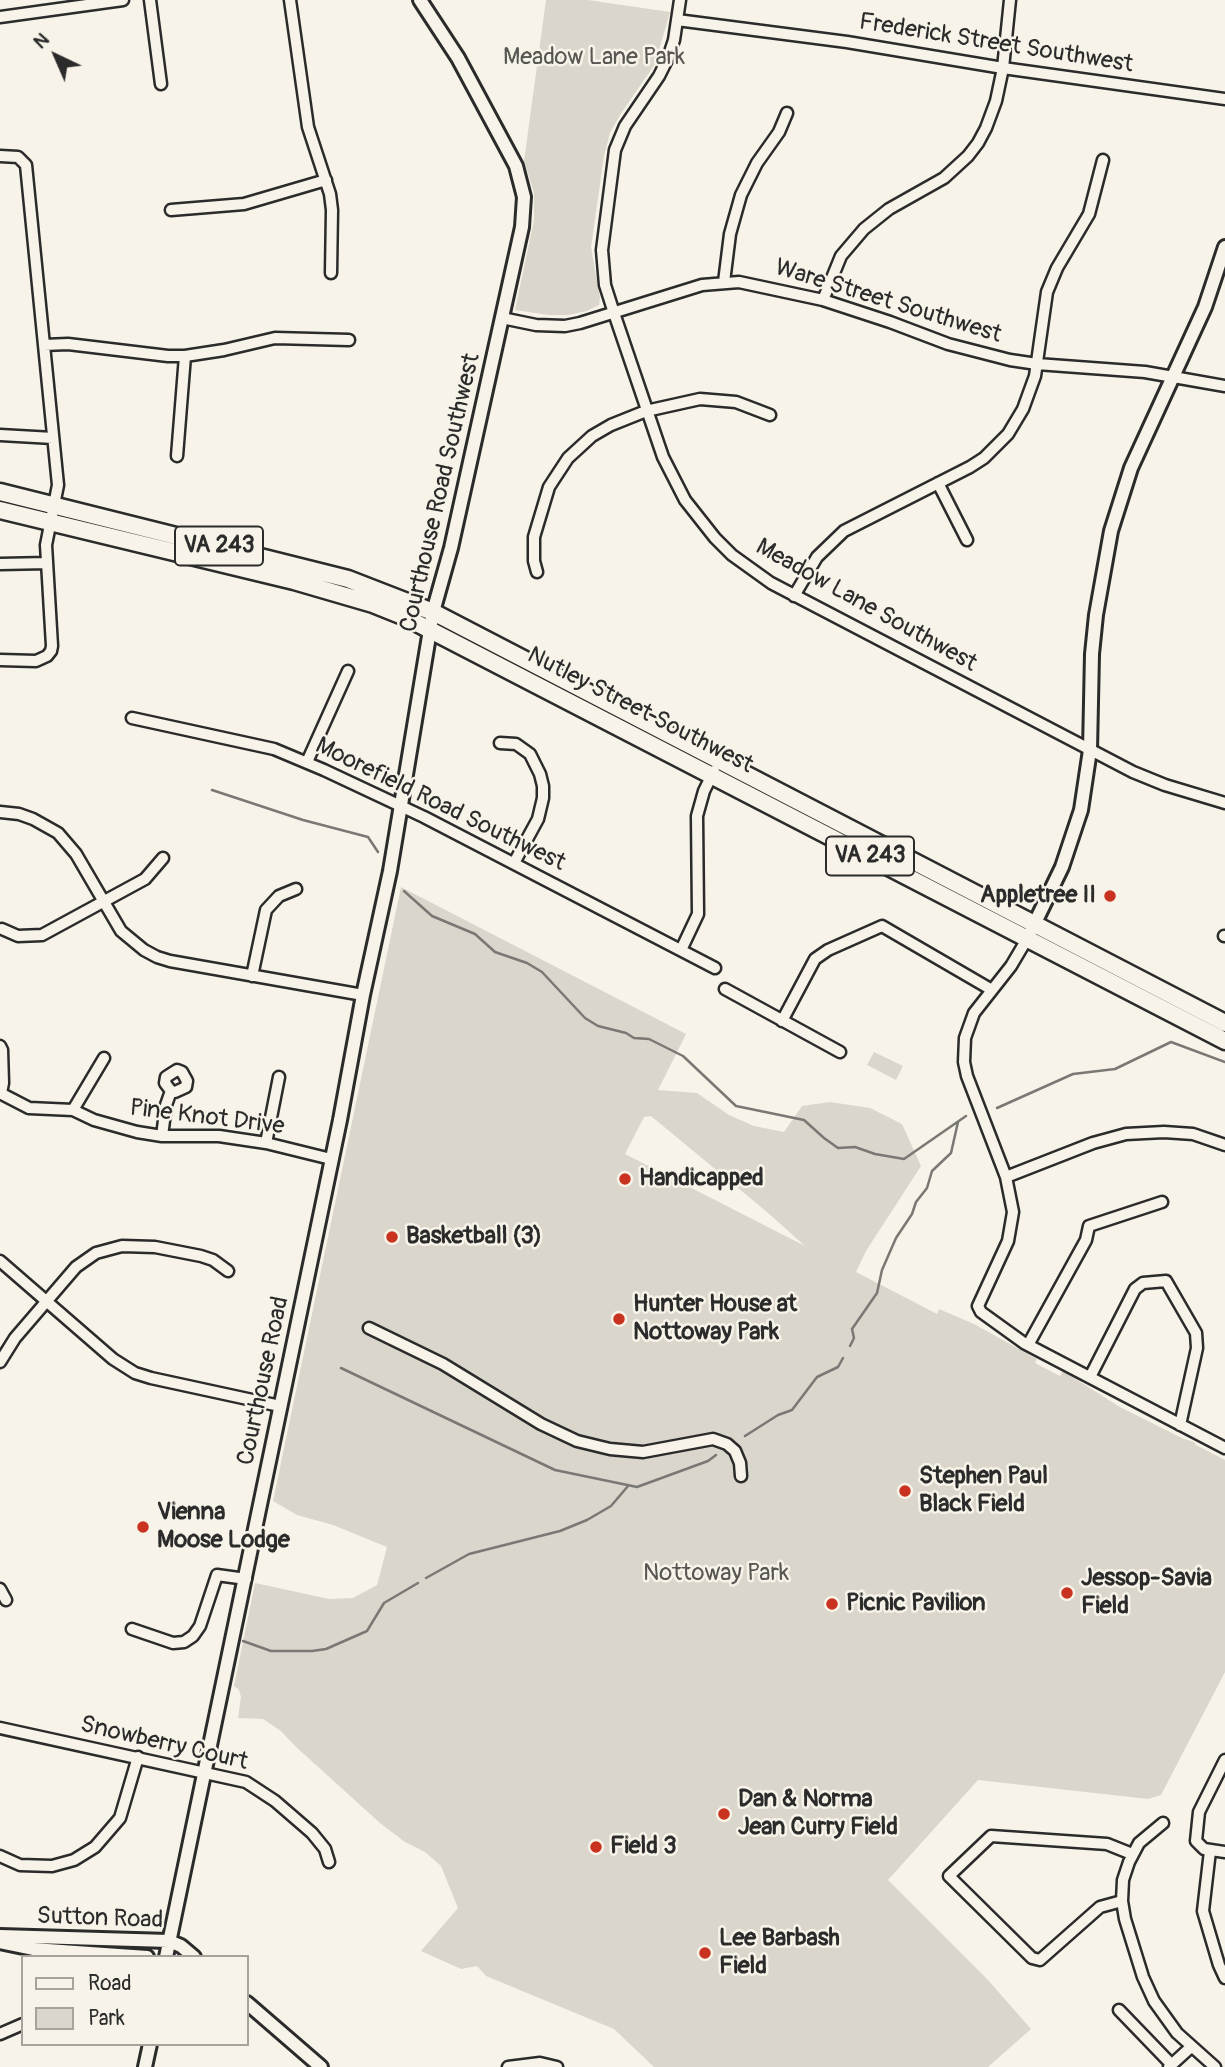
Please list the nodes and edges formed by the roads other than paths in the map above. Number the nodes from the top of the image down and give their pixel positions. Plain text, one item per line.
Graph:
1 (123, 0) edge
2 (150, 0) edge
3 (290, 0) edge
4 (420, 0) edge
5 (680, 0) edge
6 (1010, 0) edge
7 (0, 17) edge
8 (677, 20) junction
9 (1003, 68) junction
10 (160, 84) dead end
11 (1225, 99) edge
12 (787, 113) dead end
13 (0, 156) edge
14 (1103, 160) dead end
15 (326, 180) junction
16 (172, 210) dead end
17 (1225, 247) edge
18 (331, 273) dead end
19 (724, 282) junction
20 (823, 300) junction
21 (614, 313) junction
22 (502, 318) junction
23 (349, 340) dead end
24 (44, 345) junction
25 (186, 356) junction
26 (1037, 364) junction
27 (1174, 376) junction
28 (1225, 386) edge
29 (646, 411) junction
30 (770, 415) dead end
31 (0, 435) edge
32 (53, 438) junction
33 (177, 456) dead end
34 (938, 483) junction
35 (0, 492) edge
36 (55, 506) junction
37 (0, 510) edge
38 (50, 522) junction
39 (967, 540) dead end
40 (0, 564) edge
41 (47, 564) junction
42 (537, 572) dead end
43 (794, 596) junction
44 (433, 612) junction
45 (430, 629) junction
46 (0, 660) edge
47 (348, 671) dead end
48 (132, 718) dead end
49 (500, 743) dead end
50 (1090, 750) junction
51 (307, 762) junction
52 (715, 768) junction
53 (1225, 803) edge
54 (400, 805) junction
55 (0, 812) edge
56 (163, 858) dead end
57 (514, 863) junction
58 (296, 889) dead end
59 (103, 902) junction
60 (2, 929) dead end
61 (1031, 932) junction
62 (681, 950) junction
63 (715, 968) dead end
64 (252, 976) junction
65 (725, 989) dead end
66 (992, 990) junction
67 (363, 995) junction
68 (359, 1019) joint
69 (782, 1021) junction
70 (1225, 1023) edge
71 (1225, 1041) edge
72 (0, 1046) edge
73 (839, 1052) dead end
74 (104, 1058) dead end
75 (279, 1077) dead end
76 (171, 1090) dead end
77 (0, 1093) edge
78 (73, 1110) junction
79 (162, 1136) junction
80 (266, 1143) junction
81 (1225, 1146) edge
82 (331, 1159) junction
83 (1006, 1177) junction
84 (1162, 1202) dead end
85 (0, 1261) edge
86 (228, 1271) dead end
87 (46, 1302) junction
88 (369, 1328) dead end
89 (1028, 1345) junction
90 (0, 1362) edge
91 (1090, 1377) junction
92 (279, 1406) junction
93 (1180, 1424) junction
94 (1225, 1448) edge
95 (741, 1475) dead end
96 (246, 1579) junction
97 (0, 1589) edge
98 (6, 1600) dead end
99 (132, 1629) dead end
100 (0, 1728) edge
101 (138, 1758) junction
102 (1225, 1761) edge
103 (204, 1772) junction
104 (1163, 1823) dead end
105 (1210, 1850) junction
106 (1225, 1852) edge
107 (1132, 1854) junction
108 (0, 1856) edge
109 (329, 1861) dead end
110 (1122, 1901) junction
111 (0, 1936) edge
112 (169, 1941) junction
113 (0, 1942) edge
114 (118, 1955) edge
115 (166, 1955) edge
116 (191, 1955) edge
117 (1225, 1978) edge
118 (248, 2004) edge
119 (1119, 2010) dead end
120 (21, 2025) edge
121 (0, 2035) edge
122 (150, 2046) edge
123 (1191, 2047) junction
124 (1171, 2066) edge
125 (145, 2067) edge
126 (321, 2067) edge
127 (508, 2067) edge
128 (557, 2067) edge
129 (1215, 2067) edge

1 - 7 street
2 - 10 street
3 - 15 street
4 - 22 street, Courthouse Road Southwest
5 - 8 street, Meadow Lane Southwest
6 - 9 street
8 - 9 street, Frederick Street Southwest
8 - 21 street, Meadow Lane Southwest
9 - 11 street, Frederick Street Southwest
9 - 20 street
12 - 19 street
13 - 24 street
14 - 26 street
15 - 16 street
15 - 18 street
17 - 27 street
19 - 20 street, Ware Street Southwest
19 - 21 street, Ware Street Southwest
20 - 26 street, Ware Street Southwest
21 - 22 street, Ware Street Southwest
21 - 29 street, Meadow Lane Southwest
22 - 44 street, Courthouse Road Southwest
23 - 25 street
24 - 25 street
24 - 32 street
25 - 33 street
26 - 27 street, Ware Street Southwest
26 - 34 street
27 - 28 street, Ware Street Southwest
27 - 50 street
29 - 30 street
29 - 42 street
29 - 43 street, Meadow Lane Southwest
31 - 32 street
32 - 36 street
34 - 39 street
34 - 43 street
35 - 36 main road, Nutley Street Southwest / VA 243
36 - 38 street
36 - 44 main road, Nutley Street Southwest / VA 243
37 - 38 main road, Nutley Street Southwest / VA 243
38 - 41 street
38 - 45 main road, Nutley Street Southwest / VA 243
40 - 41 street
41 - 46 street
43 - 50 street, Meadow Lane Southwest
44 - 45 street, Courthouse Road Southwest
44 - 52 main road, Nutley Street Southwest / VA 243
45 - 52 main road, Nutley Street Southwest / VA 243
45 - 54 street, Courthouse Road Southwest
47 - 51 street
48 - 51 street, Moorefield Road Southwest
49 - 57 street
50 - 53 street, Meadow Lane Southwest
50 - 61 street
51 - 54 street, Moorefield Road Southwest
52 - 61 main road, Nutley Street Southwest / VA 243
52 - 62 street
54 - 57 street, Moorefield Road Southwest
54 - 67 street, Courthouse Road Southwest
55 - 59 street
56 - 59 street
57 - 62 street, Moorefield Road Southwest
58 - 64 street
59 - 60 street
59 - 64 street
61 - 66 street
61 - 70 main road, Nutley Street Southwest / VA 243
61 - 71 main road, Nutley Street Southwest / VA 243
62 - 63 street, Moorefield Road Southwest
64 - 67 street
65 - 69 street
66 - 69 street
66 - 83 street
67 - 68 street, Courthouse Road Southwest
68 - 82 street, Courthouse Road
69 - 73 street
72 - 77 street
74 - 78 street
75 - 80 street
76 - 79 street
77 - 78 street, Pine Knot Drive
78 - 79 street, Pine Knot Drive
79 - 80 street, Pine Knot Drive
80 - 82 street, Pine Knot Drive
81 - 83 street
82 - 92 street, Courthouse Road
83 - 89 street
84 - 89 street
85 - 87 street
86 - 87 street
87 - 90 street
87 - 92 street
88 - 95 street
89 - 91 street
91 - 93 street
91 - 93 street
92 - 96 street, Courthouse Road
93 - 94 street
96 - 99 street
96 - 103 street, Courthouse Road
97 - 98 street
100 - 101 street, Snowberry Court
101 - 103 street, Snowberry Court
101 - 108 street
102 - 105 street
103 - 109 street, Snowberry Court
103 - 112 street, Courthouse Road
104 - 107 street
105 - 106 street
105 - 117 street
107 - 110 street
107 - 110 street
110 - 123 street
111 - 112 street, Sutton Road
112 - 115 street, Courthouse Road
112 - 116 street, Sutton Road
113 - 114 street
118 - 126 street
119 - 124 street
120 - 121 street
122 - 125 street
123 - 124 street
123 - 129 street
127 - 128 street

